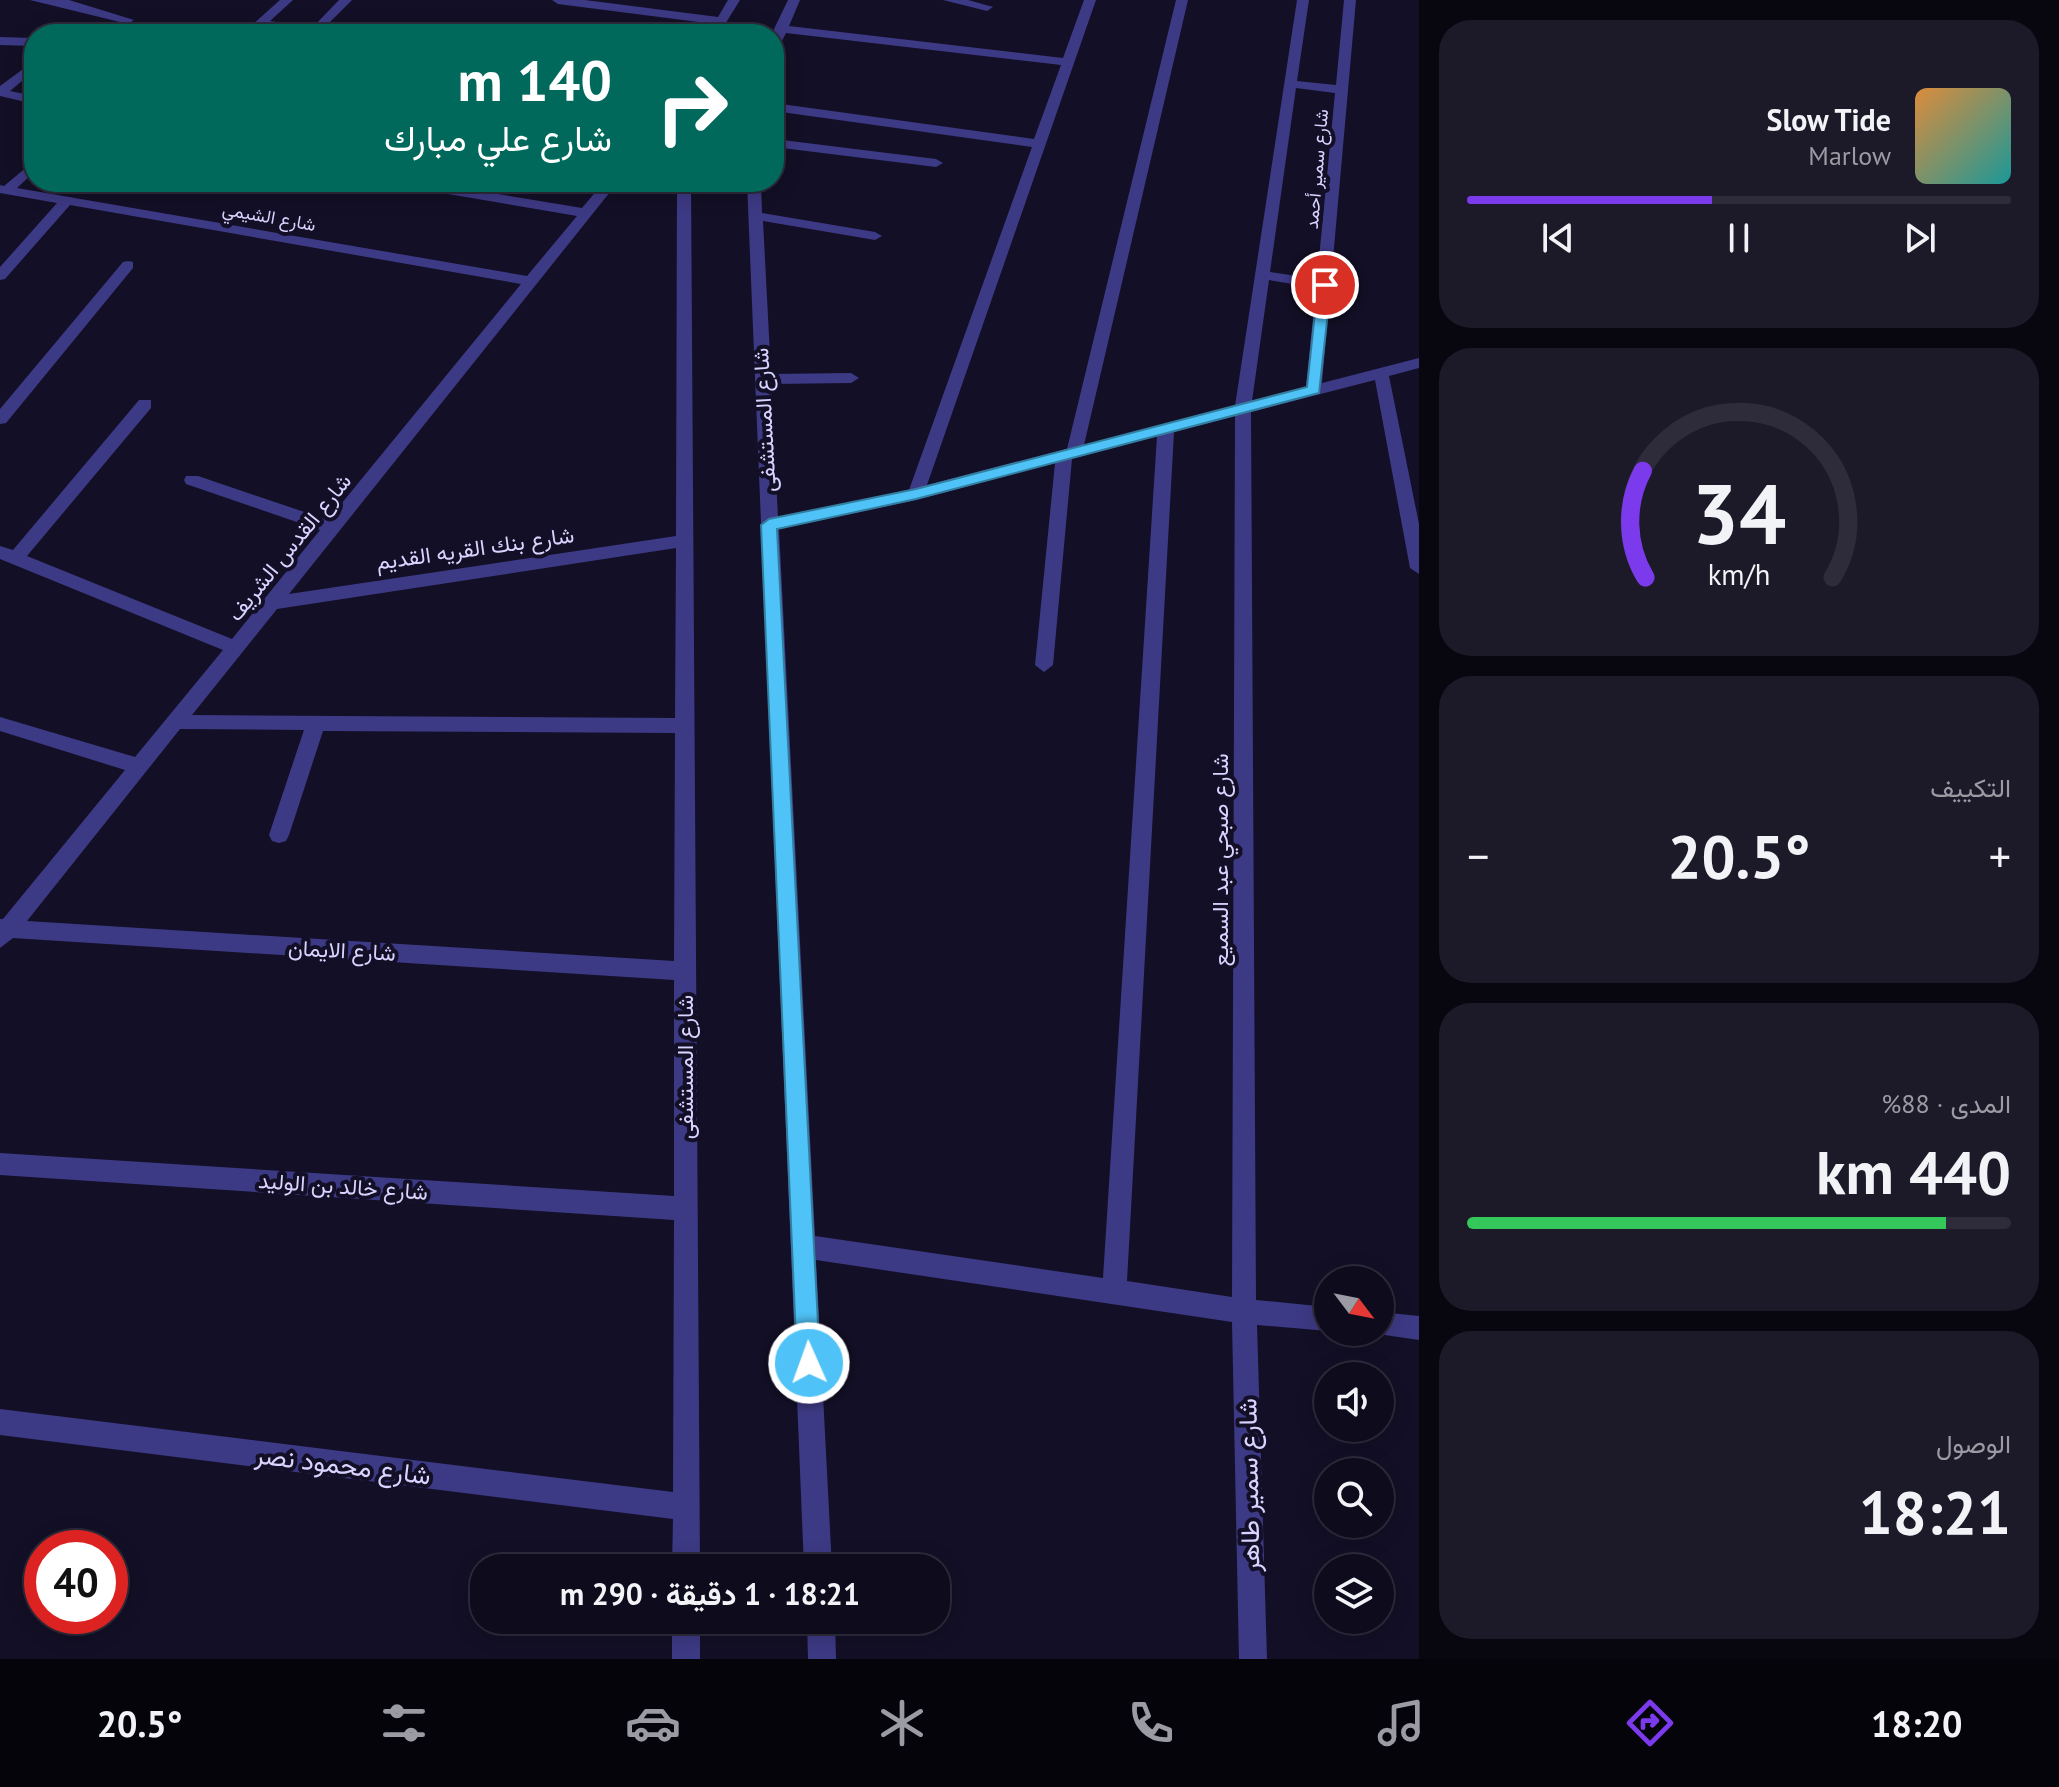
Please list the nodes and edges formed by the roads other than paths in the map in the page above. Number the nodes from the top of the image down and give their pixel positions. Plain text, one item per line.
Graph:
1 (36, 0) edge
2 (287, 0) edge
3 (346, 0) edge
4 (558, 0) edge
5 (734, 0) edge
6 (794, 0) edge
7 (949, 0) edge
8 (1090, 0) edge
9 (1182, 0) edge
10 (1303, 0) edge
11 (1350, 0) edge
12 (987, 7) dead end
13 (128, 20) dead end
14 (720, 21) junction
15 (260, 23) joint
16 (266, 24) edge
17 (322, 24) edge
18 (719, 24) edge
19 (782, 24) edge
20 (784, 29) edge
21 (0, 41) edge
22 (24, 42) edge
23 (1068, 62) junction
24 (24, 73) edge
25 (1291, 84) junction
26 (1343, 90) junction
27 (24, 98) edge
28 (784, 108) edge
29 (784, 144) edge
30 (1039, 144) junction
31 (936, 163) dead end
32 (24, 173) edge
33 (4, 189) edge
34 (461, 192) edge
35 (603, 192) edge
36 (684, 192) edge
37 (754, 192) edge
38 (67, 200) junction
39 (586, 213) junction
40 (755, 216) junction
41 (875, 236) dead end
42 (128, 265) dead end
43 (1263, 275) junction
44 (0, 276) edge
45 (532, 281) junction
46 (1325, 285) junction
47 (1419, 363) edge
48 (1381, 373) junction
49 (851, 378) dead end
50 (762, 379) junction
51 (1314, 390) junction
52 (145, 404) dead end
53 (1243, 408) junction
54 (0, 419) edge
55 (1166, 428) junction
56 (1069, 454) junction
57 (192, 480) dead end
58 (916, 494) junction
59 (769, 525) junction
60 (332, 528) junction
61 (684, 541) junction
62 (8, 555) edge
63 (1419, 568) edge
64 (272, 603) junction
65 (237, 648) junction
66 (1044, 665) dead end
67 (174, 722) junction
68 (316, 723) junction
69 (0, 724) edge
70 (684, 726) junction
71 (138, 766) junction
72 (279, 835) dead end
73 (2, 932) edge
74 (685, 971) junction
75 (0, 1164) edge
76 (686, 1209) junction
77 (804, 1246) junction
78 (1114, 1291) junction
79 (1244, 1311) junction
80 (1314, 1318) edge
81 (1394, 1325) edge
82 (1419, 1328) edge
83 (0, 1422) edge
84 (686, 1507) junction
85 (686, 1554) edge
86 (817, 1554) edge
87 (686, 1634) edge
88 (821, 1634) edge
89 (686, 1659) edge
90 (822, 1659) edge
91 (1253, 1659) edge

1 - 13 street
2 - 15 street
3 - 17 street
4 - 14 street
5 - 14 street
6 - 19 street
7 - 12 street
8 - 23 street
9 - 56 street
10 - 25 street, شارع صبحي عبد السميع
11 - 26 street, شارع سمير أحمد
14 - 18 street
15 - 16 street
20 - 23 street
21 - 22 street
23 - 30 street
24 - 27 street
25 - 26 street
25 - 43 street, شارع صبحي عبد السميع
26 - 46 street, شارع سمير أحمد
28 - 30 street
29 - 31 street
30 - 58 street
32 - 33 street
33 - 38 street, شارع الشيمي
34 - 39 street
35 - 39 street, شارع القدس الشريف
36 - 61 street, شارع المستشفى
37 - 40 street, شارع المستشفى
38 - 44 street
38 - 45 street, شارع الشيمي
39 - 45 street, شارع القدس الشريف
40 - 41 street
40 - 50 street, شارع المستشفى
42 - 54 street
43 - 46 street
43 - 53 street, شارع صبحي عبد السميع
45 - 60 street, شارع القدس الشريف
46 - 51 street, شارع سمير أحمد
47 - 48 street
48 - 51 street
48 - 63 street
49 - 50 street
50 - 59 street, شارع المستشفى
51 - 53 street
52 - 62 street
53 - 55 street
53 - 79 street, شارع صبحي عبد السميع
55 - 56 street
55 - 78 street
56 - 58 street
56 - 66 street
57 - 60 street
58 - 59 street
59 - 77 street, شارع المستشفى
60 - 64 street, شارع القدس الشريف
61 - 64 street, شارع بنك القريه القديم
61 - 70 street, شارع المستشفى
62 - 65 street
64 - 65 street, شارع القدس الشريف
65 - 67 street, شارع القدس الشريف
67 - 68 street
67 - 71 street, شارع القدس الشريف
68 - 70 street
68 - 72 street
69 - 71 street
70 - 74 street, شارع المستشفى
71 - 73 street, شارع القدس الشريف
73 - 74 street, شارع الايمان
74 - 76 street, شارع المستشفى
75 - 76 street, شارع خالد بن الوليد
76 - 84 street, شارع المستشفى
77 - 78 street
77 - 86 street, شارع المستشفى
78 - 79 street
79 - 80 street
79 - 91 street, شارع سمير طاهر
81 - 82 street
83 - 84 street, شارع محمود نصر
84 - 85 street, شارع المستشفى
87 - 89 street
88 - 90 street

